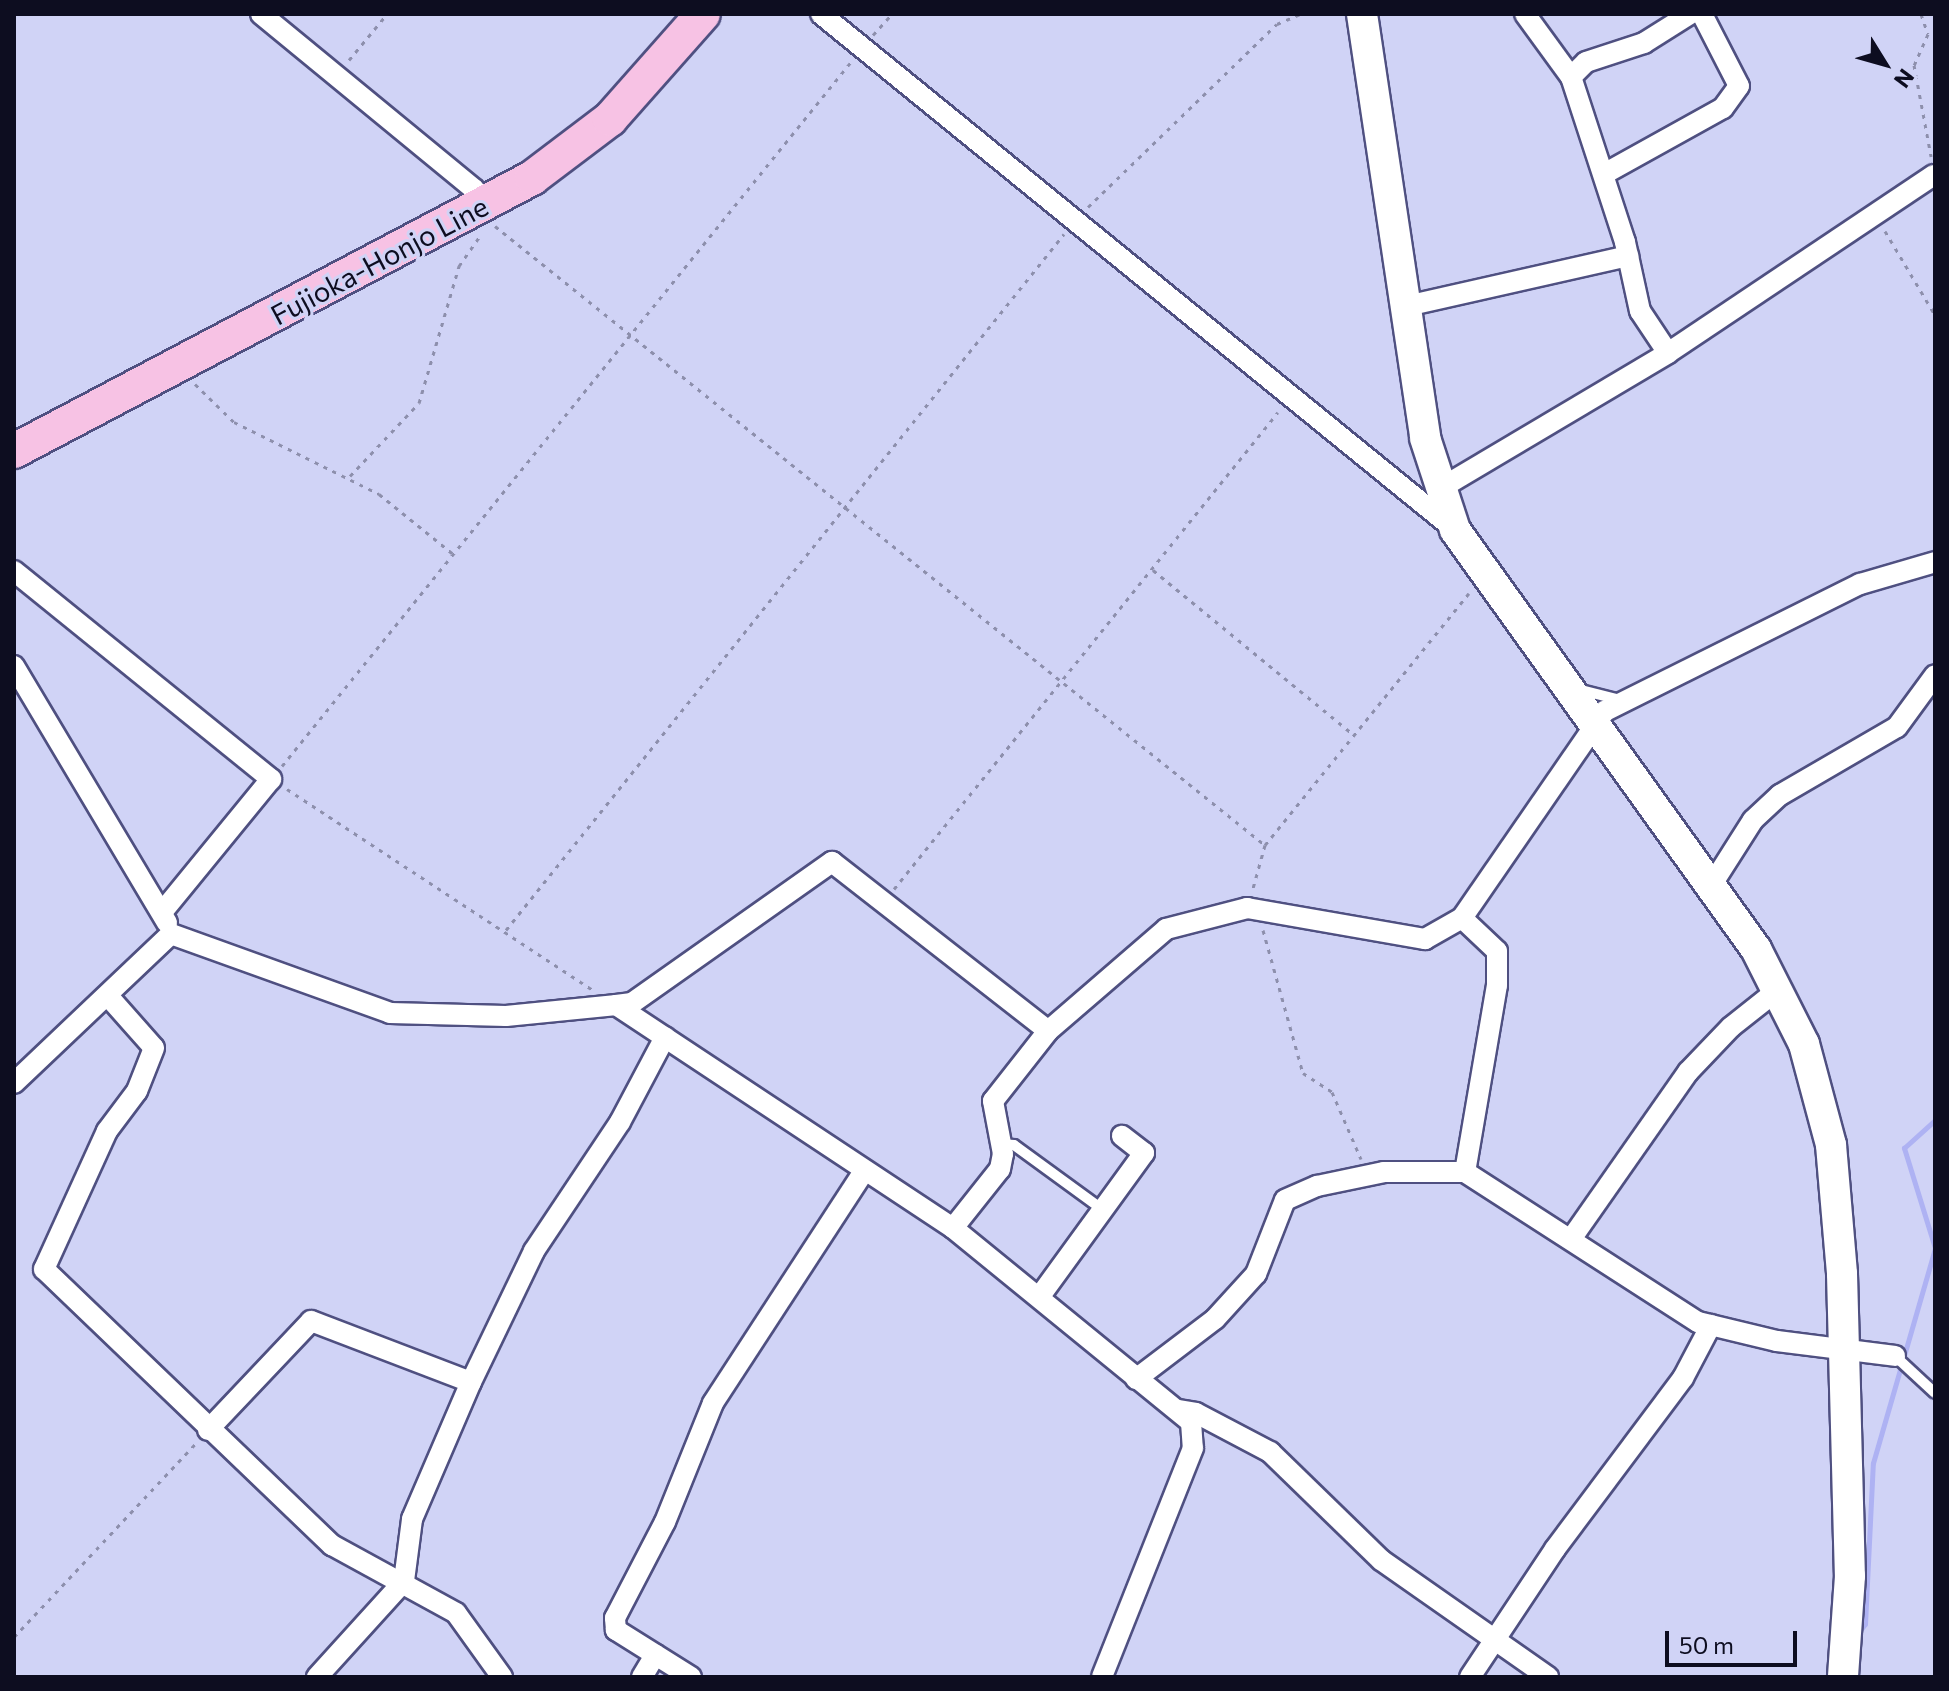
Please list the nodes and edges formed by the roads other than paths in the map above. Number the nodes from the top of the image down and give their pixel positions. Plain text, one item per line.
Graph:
1 (261, 14) edge
2 (703, 14) edge
3 (821, 14) edge
4 (1362, 14) edge
5 (1525, 14) edge
6 (1690, 14) edge
7 (1702, 14) edge
8 (1571, 77) junction
9 (1604, 174) junction
10 (1934, 175) edge
11 (487, 214) junction
12 (1628, 256) junction
13 (1402, 307) junction
14 (1668, 353) junction
15 (14, 451) edge
16 (1441, 488) junction
17 (1455, 530) junction
18 (1935, 562) edge
19 (14, 571) edge
20 (14, 666) edge
21 (1556, 673) junction
22 (1935, 675) edge
23 (1622, 700) junction
24 (1593, 724) junction
25 (1711, 886) junction
26 (163, 911) junction
27 (1462, 918) junction
28 (171, 934) junction
29 (1779, 989) junction
30 (108, 996) junction
31 (616, 1005) junction
32 (1048, 1031) junction
33 (665, 1037) junction
34 (14, 1083) edge
35 (1122, 1136) dead end
36 (1001, 1144) junction
37 (864, 1171) junction
38 (1465, 1172) junction
39 (1103, 1210) junction
40 (953, 1228) junction
41 (1571, 1239) junction
42 (1040, 1296) junction
43 (1711, 1325) junction
44 (1843, 1346) junction
45 (1895, 1356) joint
46 (1136, 1379) junction
47 (471, 1382) junction
48 (1935, 1393) edge
49 (1174, 1408) junction
50 (208, 1430) junction
51 (404, 1581) junction
52 (1499, 1640) junction
53 (655, 1655) junction
54 (317, 1677) edge
55 (502, 1677) edge
56 (642, 1677) edge
57 (691, 1677) edge
58 (1102, 1677) edge
59 (1470, 1677) edge
60 (1548, 1677) edge
61 (1843, 1677) edge

1 - 11 street
2 - 11 main road, Fujioka-Honjo Line
3 - 17 street
4 - 13 street
5 - 8 street
6 - 8 street
7 - 9 street
8 - 9 street
9 - 12 street
10 - 14 street
11 - 15 main road, Fujioka-Honjo Line
12 - 13 street
12 - 14 street
13 - 16 street
14 - 16 street
16 - 17 street
17 - 21 street
18 - 23 street
19 - 26 street
20 - 26 street
21 - 23 lane
21 - 24 street
22 - 25 street
23 - 24 street
24 - 25 street
24 - 27 street
25 - 29 street
26 - 28 street
27 - 32 street
27 - 38 street
28 - 30 street
28 - 31 street
29 - 41 street
29 - 44 street
30 - 34 street
30 - 50 street
31 - 32 street
31 - 33 street
32 - 36 street
33 - 37 street
33 - 47 street
35 - 39 street
36 - 39 lane
36 - 40 street
37 - 40 street
37 - 53 street
38 - 41 street
38 - 46 street
39 - 42 street
40 - 42 street
41 - 43 street
42 - 46 street
43 - 44 street
43 - 52 street
44 - 45 street
44 - 61 street
45 - 48 lane
46 - 49 street
47 - 50 street
47 - 51 street
49 - 52 street
49 - 58 street
50 - 51 street
51 - 54 street
51 - 55 street
52 - 59 street
52 - 60 street
53 - 56 street
53 - 57 street

